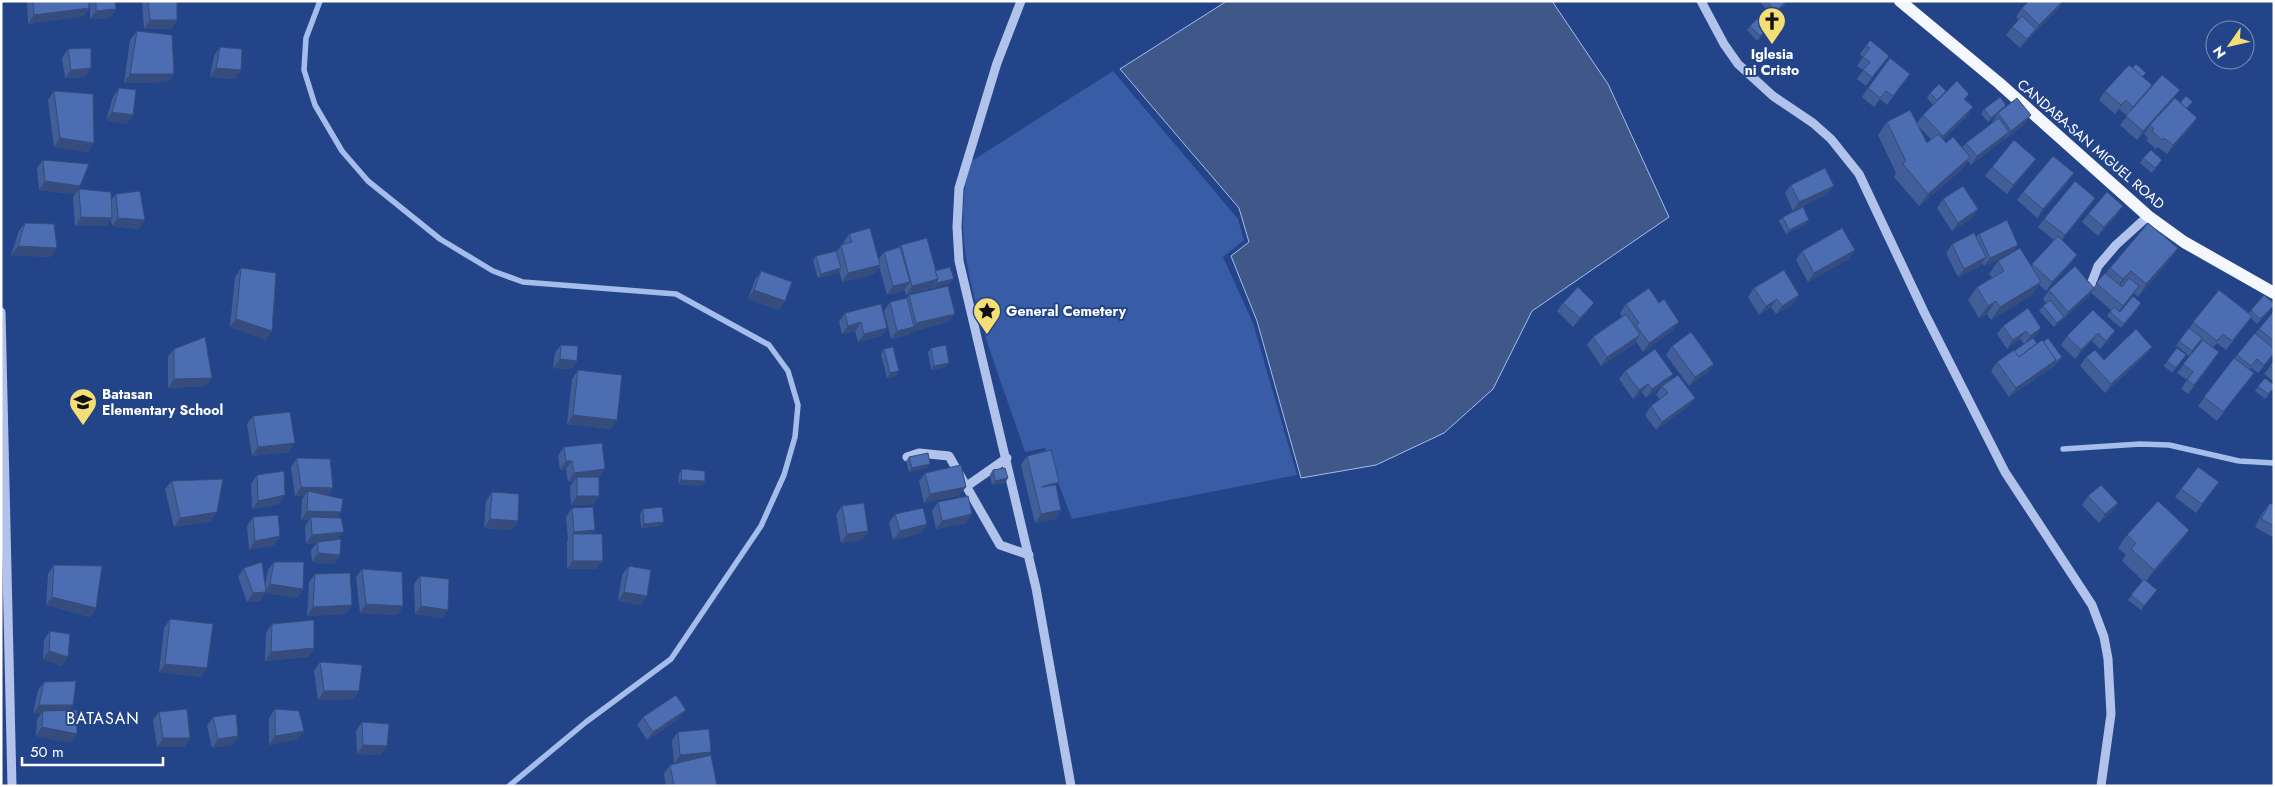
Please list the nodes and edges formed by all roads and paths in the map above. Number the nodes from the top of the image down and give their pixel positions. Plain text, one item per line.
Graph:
1 (1021, 1) edge
2 (1701, 1) edge
3 (1900, 1) edge
4 (2148, 216) junction
5 (2090, 287) edge
6 (2274, 293) edge
7 (1, 312) edge
8 (907, 457) edge
9 (1007, 458) junction
10 (968, 486) junction
11 (1029, 555) junction
12 (12, 786) edge
13 (1071, 786) edge
14 (2101, 786) edge

1 - 9 street
2 - 14 street
3 - 4 main road, CANDABA-SAN MIGUEL ROAD
4 - 5 street
4 - 6 main road, CANDABA-SAN MIGUEL ROAD
7 - 12 street
8 - 10 street
9 - 10 street
9 - 11 street
10 - 11 street
11 - 13 street

